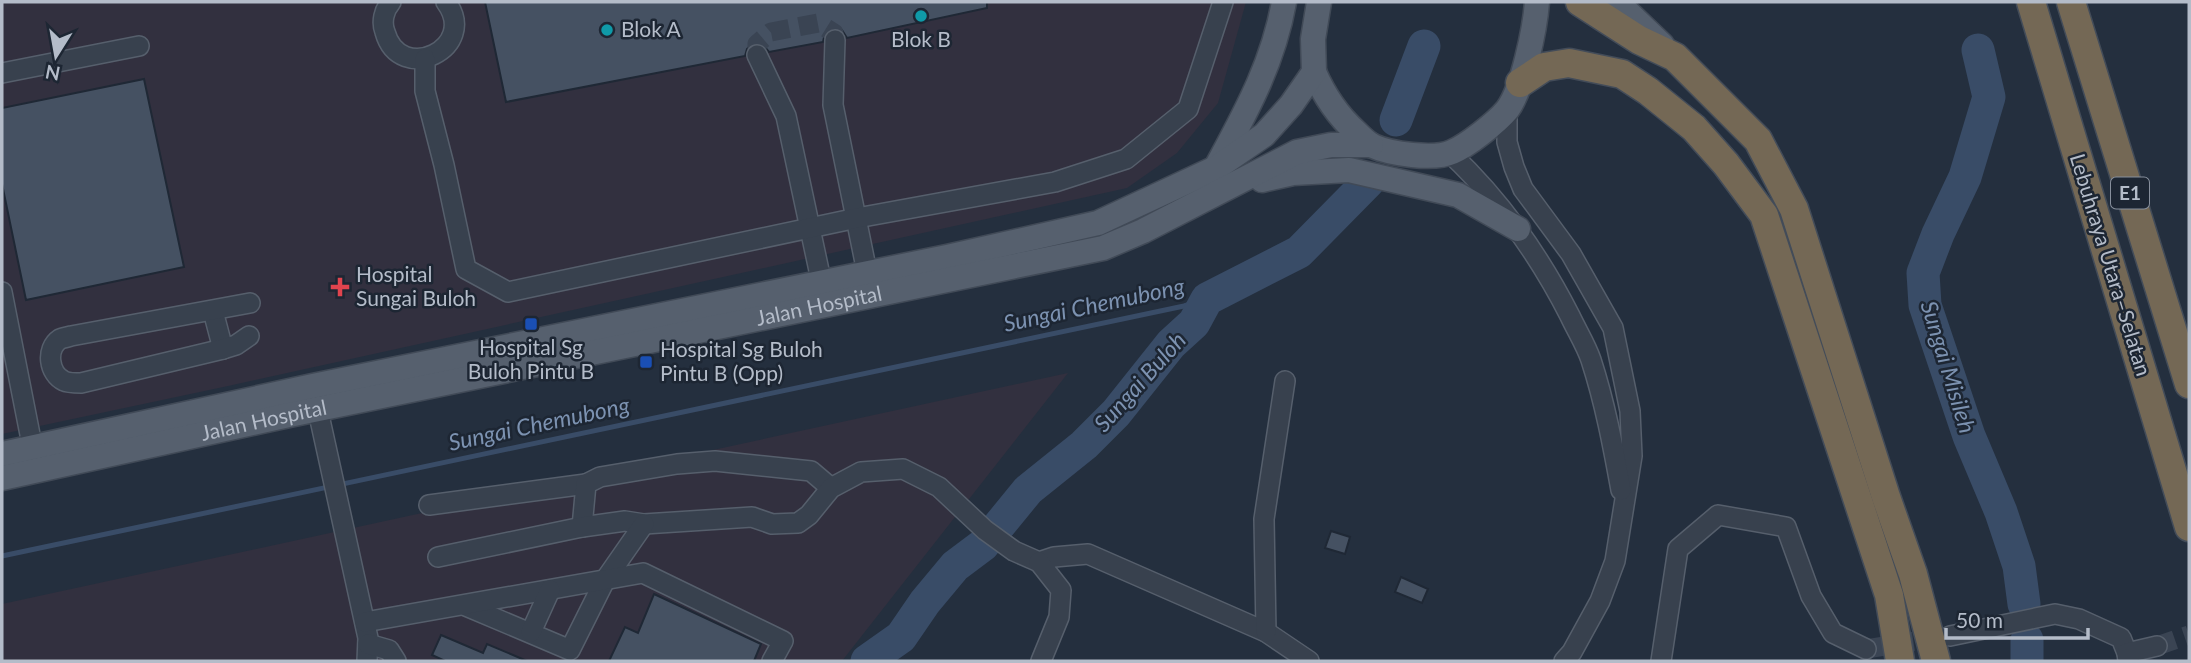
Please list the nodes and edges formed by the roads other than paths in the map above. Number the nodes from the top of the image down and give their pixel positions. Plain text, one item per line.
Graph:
1 (391, 2) edge
2 (446, 2) edge
3 (1223, 2) edge
4 (1284, 2) edge
5 (1301, 2) edge
6 (1318, 2) edge
7 (1537, 2) edge
8 (1580, 2) edge
9 (1617, 2) edge
10 (2031, 2) edge
11 (2071, 2) edge
12 (1313, 39) junction
13 (835, 40) dead end
14 (139, 46) dead end
15 (757, 55) dead end
16 (1675, 57) junction
17 (425, 59) junction
18 (1314, 72) junction
19 (2, 73) edge
20 (1520, 83) junction
21 (1507, 109) junction
22 (1371, 145) junction
23 (1450, 153) junction
24 (1220, 178) junction
25 (857, 218) junction
26 (809, 227) junction
27 (1518, 229) junction
28 (870, 285) junction
29 (2, 292) edge
30 (824, 294) junction
31 (250, 303) dead end
32 (213, 311) junction
33 (5, 322) edge
34 (249, 336) dead end
35 (223, 349) junction
36 (1285, 381) dead end
37 (2189, 384) edge
38 (315, 398) junction
39 (2, 454) edge
40 (35, 459) junction
41 (2171, 468) junction
42 (2, 478) edge
43 (586, 484) junction
44 (831, 488) junction
45 (1623, 502) junction
46 (429, 505) dead end
47 (644, 524) junction
48 (582, 527) junction
49 (2189, 527) edge
50 (2189, 550) edge
51 (438, 557) dead end
52 (1039, 562) junction
53 (605, 580) junction
54 (550, 590) junction
55 (465, 606) junction
56 (365, 622) junction
57 (531, 632) junction
58 (1266, 632) junction
59 (1950, 636) tunnel mouth
60 (2157, 646) tunnel mouth
61 (1866, 649) tunnel mouth
62 (368, 652) edge
63 (2128, 657) edge
64 (397, 661) edge
65 (772, 661) edge
66 (1041, 661) edge
67 (1309, 661) edge
68 (1564, 661) edge
69 (1661, 661) edge
70 (1900, 661) edge
71 (1936, 661) edge

1 - 17 street
2 - 17 street
3 - 25 street
4 - 24 main road
5 - 12 main road
6 - 12 main road
7 - 20 main road
8 - 16 highway
9 - 16 main road
10 - 41 highway, Lebuhraya Utara–Selatan / E1
11 - 37 highway, Lebuhraya Utara–Selatan / E1
12 - 18 main road
13 - 25 street
14 - 19 street
15 - 26 street
16 - 71 highway
17 - 26 street
18 - 22 main road
18 - 24 main road, Jalan Hospital
20 - 21 main road
20 - 70 highway
21 - 23 main road
21 - 45 street
22 - 23 main road
22 - 24 main road, Jalan Hospital
23 - 27 street
24 - 27 main road
24 - 28 main road, Jalan Hospital
25 - 26 street
25 - 28 street
26 - 30 street
27 - 45 street
28 - 30 main road, Jalan Hospital
29 - 33 street
30 - 38 main road, Jalan Hospital
31 - 32 street
32 - 35 street
32 - 35 street
33 - 40 street
34 - 35 street
36 - 58 street
38 - 40 main road, Jalan Hospital
38 - 56 street
39 - 40 main road, Jalan Hospital
40 - 42 main road, Jalan Hospital
41 - 49 highway, Lebuhraya Utara–Selatan / E1
41 - 50 highway
43 - 44 street
43 - 46 street
43 - 48 street
44 - 47 street
44 - 52 street
45 - 68 street
47 - 48 street
47 - 53 street
48 - 51 street
52 - 58 street
52 - 66 street
53 - 54 street
53 - 57 street
53 - 65 street
54 - 55 street
54 - 57 street
55 - 56 street
55 - 57 street
56 - 62 street
58 - 67 street
59 - 63 street
60 - 63 street
61 - 69 street
62 - 64 street

